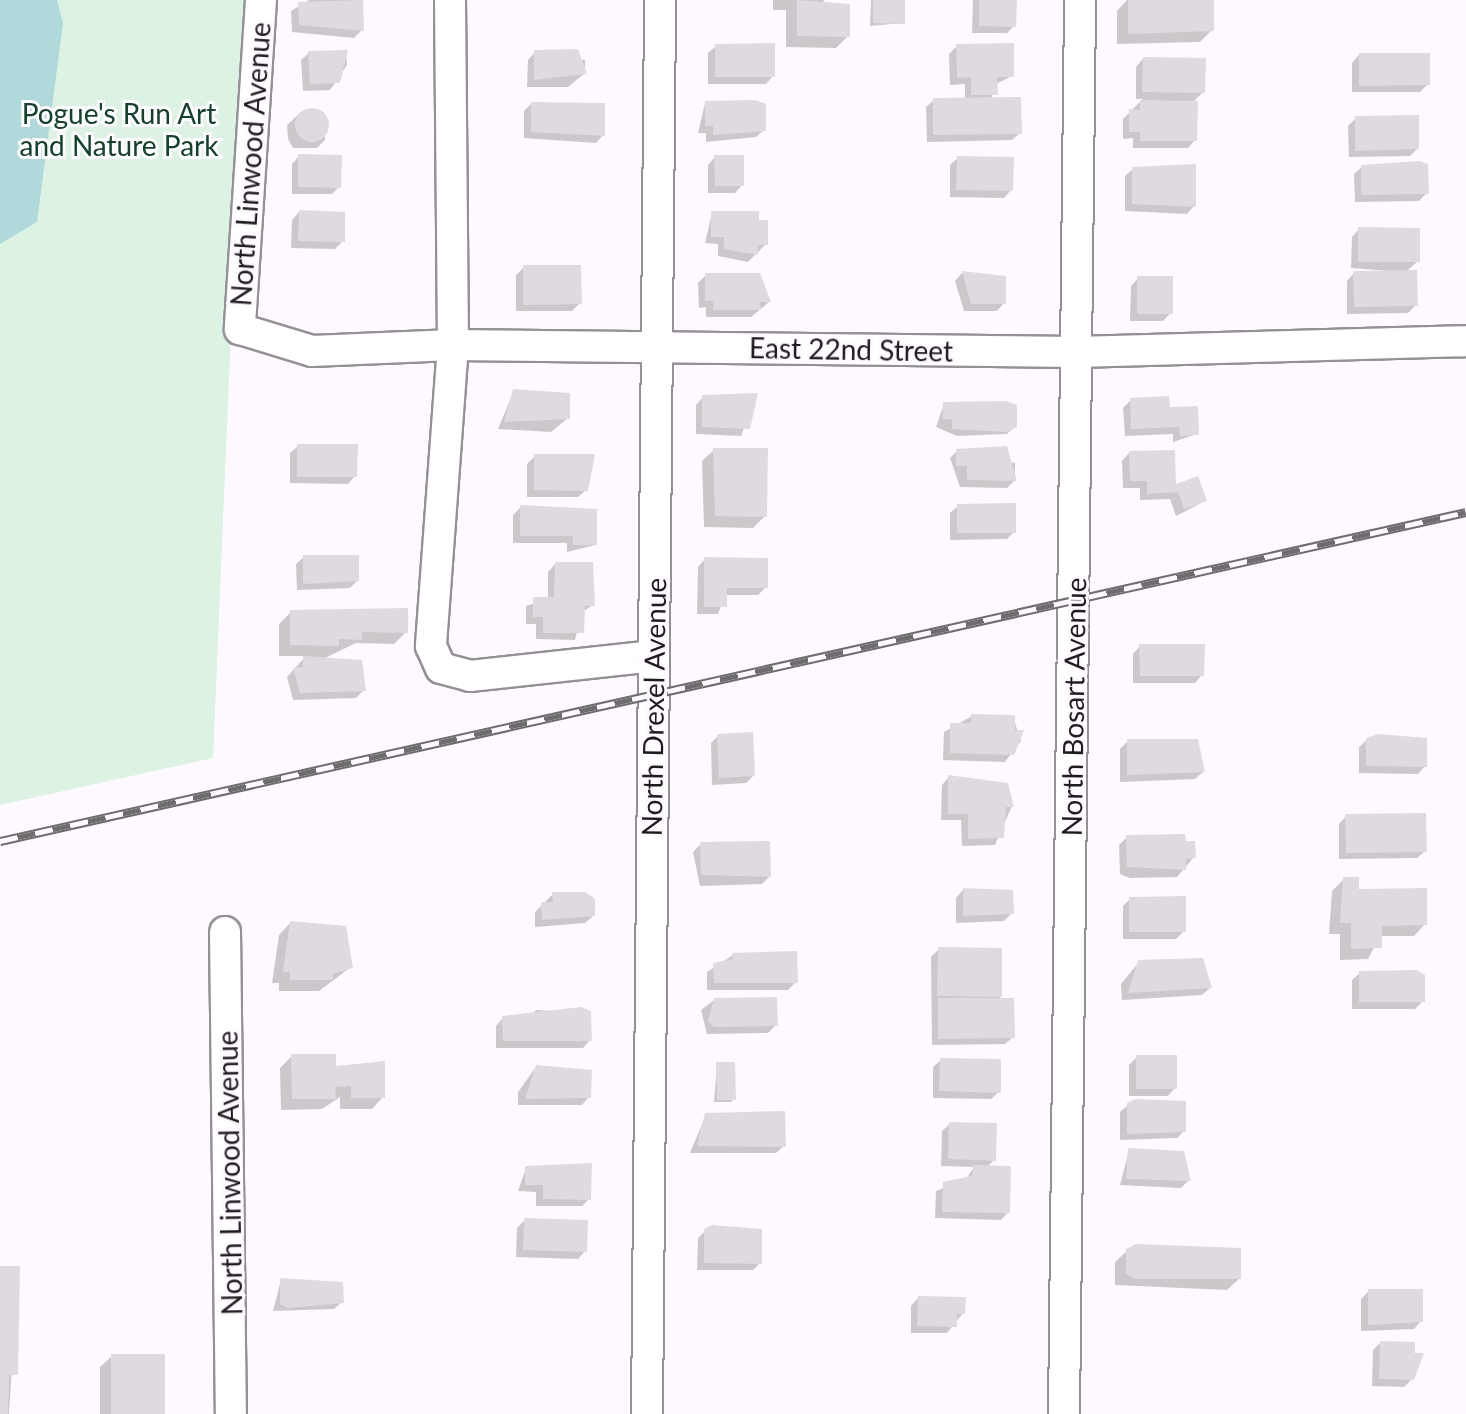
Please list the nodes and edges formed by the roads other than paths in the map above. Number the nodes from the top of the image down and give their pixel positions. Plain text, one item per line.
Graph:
1 (261, 0) edge
2 (450, 0) edge
3 (660, 0) edge
4 (1080, 0) edge
5 (240, 329) joint
6 (1466, 341) edge
7 (453, 345) junction
8 (656, 346) junction
9 (1077, 352) junction
10 (654, 656) junction
11 (225, 932) dead end
12 (231, 1414) edge
13 (647, 1414) edge
14 (1064, 1414) edge

1 - 5 street, North Linwood Avenue
2 - 7 street
3 - 8 street, North Drexel Avenue
4 - 9 street, North Bosart Avenue
5 - 7 street, East 22nd Street
6 - 9 street, East 22nd Street
7 - 8 street, East 22nd Street
7 - 10 street
8 - 9 street, East 22nd Street
8 - 10 street, North Drexel Avenue
9 - 14 street, North Bosart Avenue
10 - 13 street, North Drexel Avenue
11 - 12 street, North Linwood Avenue

